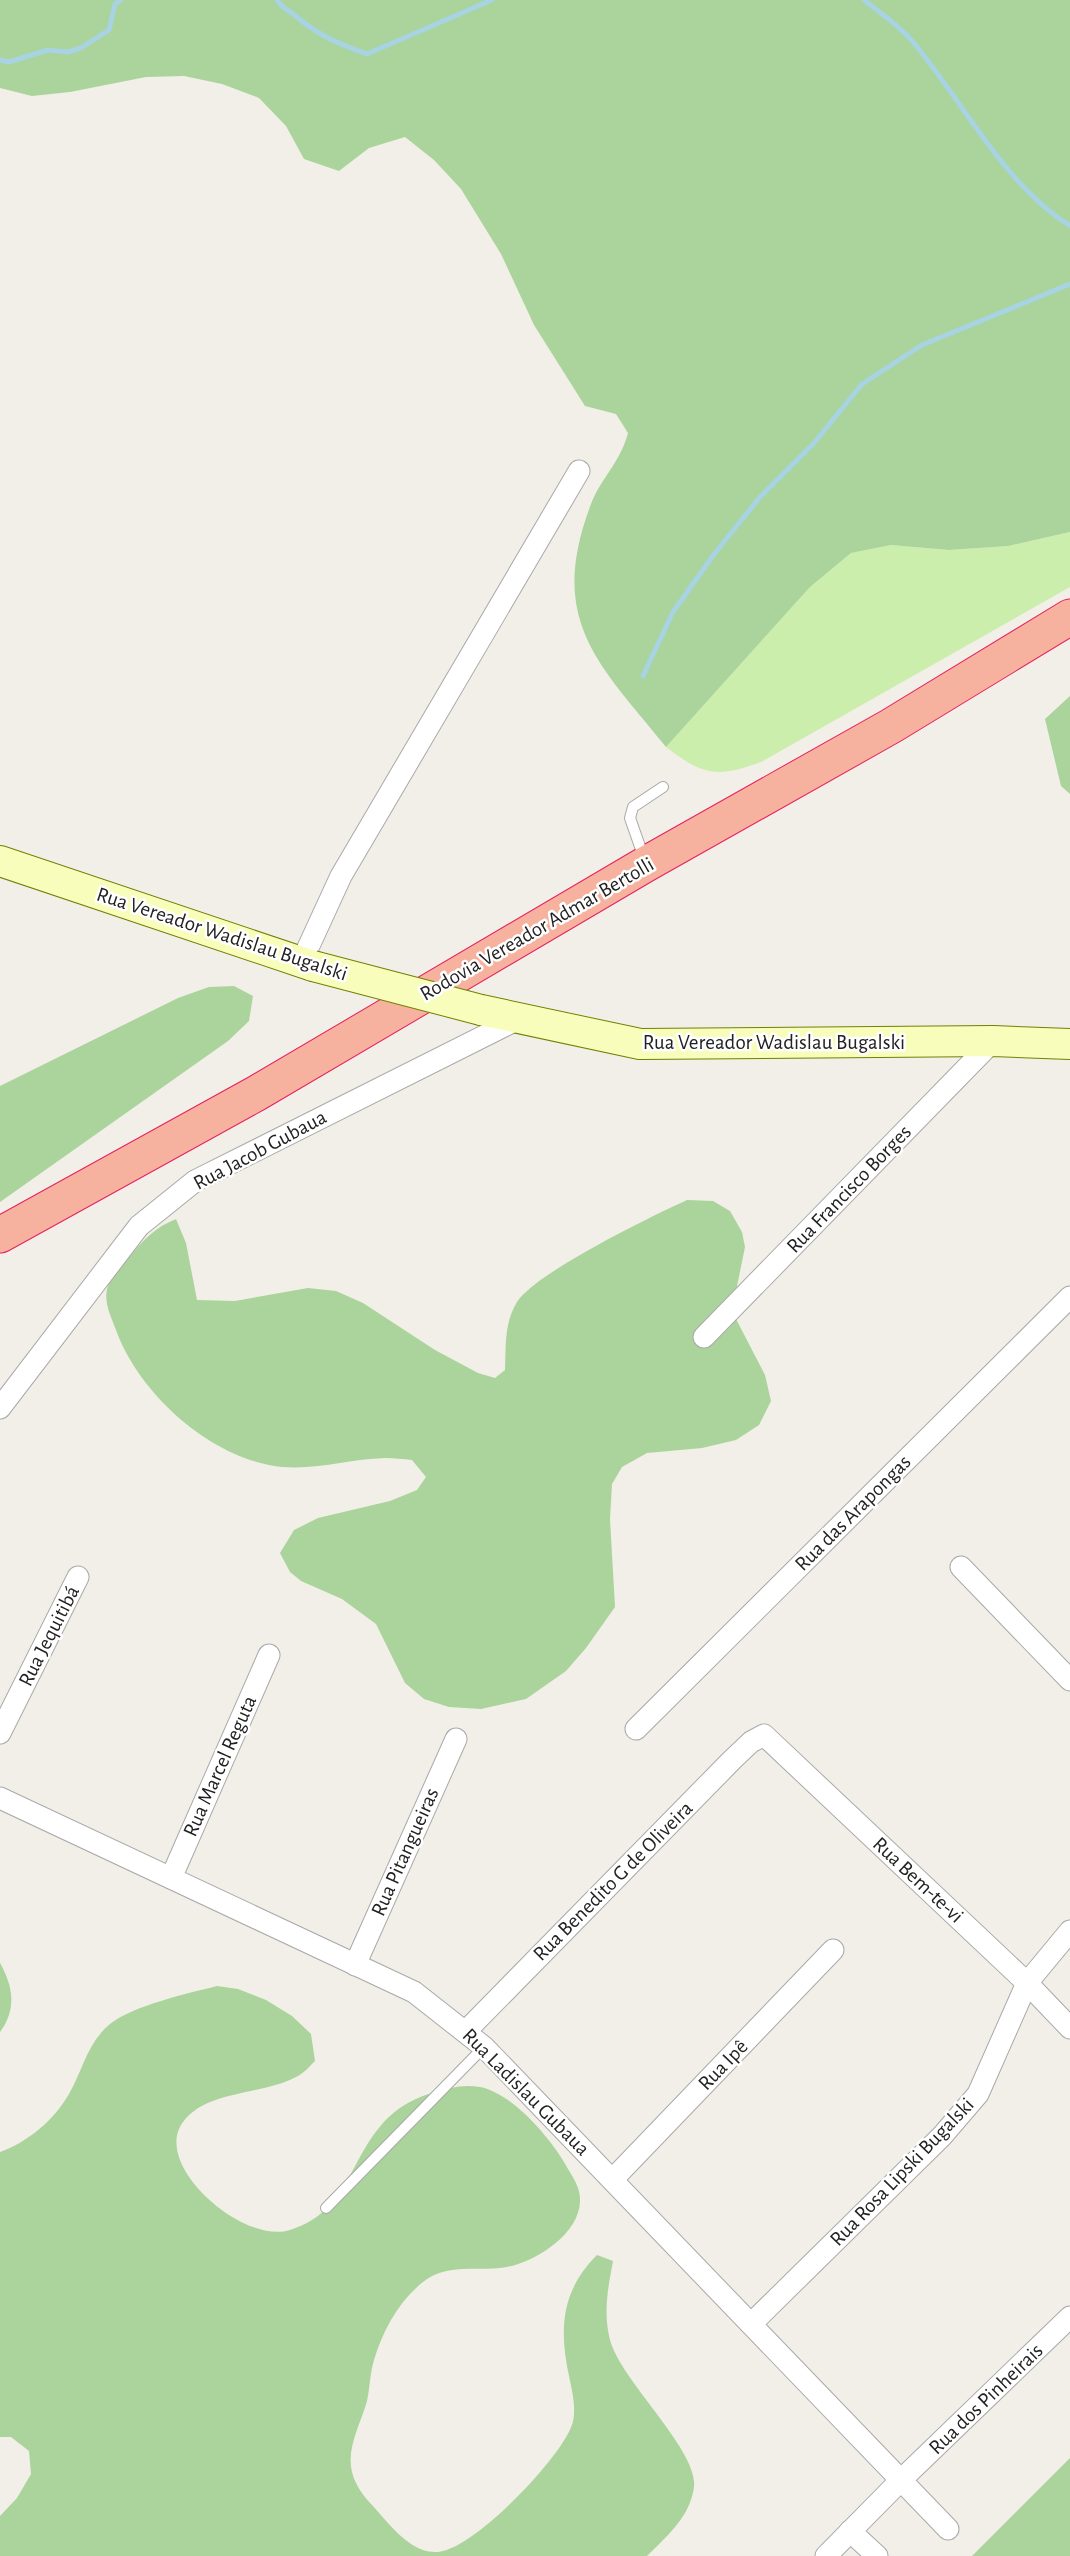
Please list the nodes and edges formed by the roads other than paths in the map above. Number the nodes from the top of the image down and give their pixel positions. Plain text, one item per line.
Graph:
1 (579, 471) dead end
2 (1070, 617) edge
3 (663, 787) dead end
4 (0, 861) edge
5 (646, 864) junction
6 (307, 964) junction
7 (518, 1019) junction
8 (993, 1041) junction
9 (1070, 1044) edge
10 (0, 1235) edge
11 (1070, 1297) edge
12 (704, 1337) dead end
13 (0, 1409) edge
14 (961, 1567) dead end
15 (78, 1577) dead end
16 (269, 1655) dead end
17 (1070, 1680) edge
18 (636, 1729) dead end
19 (0, 1733) edge
20 (764, 1735) joint
21 (456, 1739) dead end
22 (0, 1798) edge
23 (171, 1878) junction
24 (1070, 1931) edge
25 (833, 1950) dead end
26 (355, 1965) junction
27 (1027, 1983) junction
28 (1070, 2028) edge
29 (466, 2031) junction
30 (484, 2047) junction
31 (613, 2179) junction
32 (326, 2208) dead end
33 (1070, 2317) edge
34 (751, 2324) junction
35 (901, 2480) junction
36 (948, 2529) dead end
37 (850, 2531) junction
38 (826, 2556) edge
39 (877, 2556) edge

1 - 6 street
2 - 5 highway, Rodovia Vereador Admar Bertolli
3 - 5 lane
4 - 6 main road, Rua Vereador Wadislau Bugalski
5 - 10 highway, Rodovia Vereador Admar Bertolli
6 - 7 main road, Rua Vereador Wadislau Bugalski, bridge
7 - 8 main road, Rua Vereador Wadislau Bugalski
7 - 13 street, Rua Jacob Gubaua
8 - 9 main road, Rua Vereador Wadislau Bugalski
8 - 12 street, Rua Francisco Borges
11 - 18 street, Rua das Arapongas
14 - 17 street
15 - 19 street, Rua Jequitibá
16 - 23 street, Rua Marcel Reguta
20 - 27 street, Rua Bem-te-vi
20 - 29 street, Rua Benedito G de Oliveira
21 - 26 street, Rua Pitangueiras
22 - 23 street, Rua Ladislau Gubaua
23 - 26 street, Rua Ladislau Gubaua
24 - 27 street, Rua Rosa Lipski Bugalski
25 - 31 street, Rua Ipê
26 - 29 street, Rua Ladislau Gubaua
27 - 28 street, Rua Bem-te-vi
27 - 34 street, Rua Rosa Lipski Bugalski
29 - 30 street, Rua Ladislau Gubaua
30 - 31 street, Rua Ladislau Gubaua
30 - 32 lane
31 - 34 street, Rua Ladislau Gubaua
33 - 35 street, Rua dos Pinheirais
34 - 35 street, Rua Ladislau Gubaua
35 - 36 street, Rua Ladislau Gubaua
35 - 37 street, Rua dos Pinheirais
37 - 38 street, Rua dos Pinheirais
37 - 39 street

